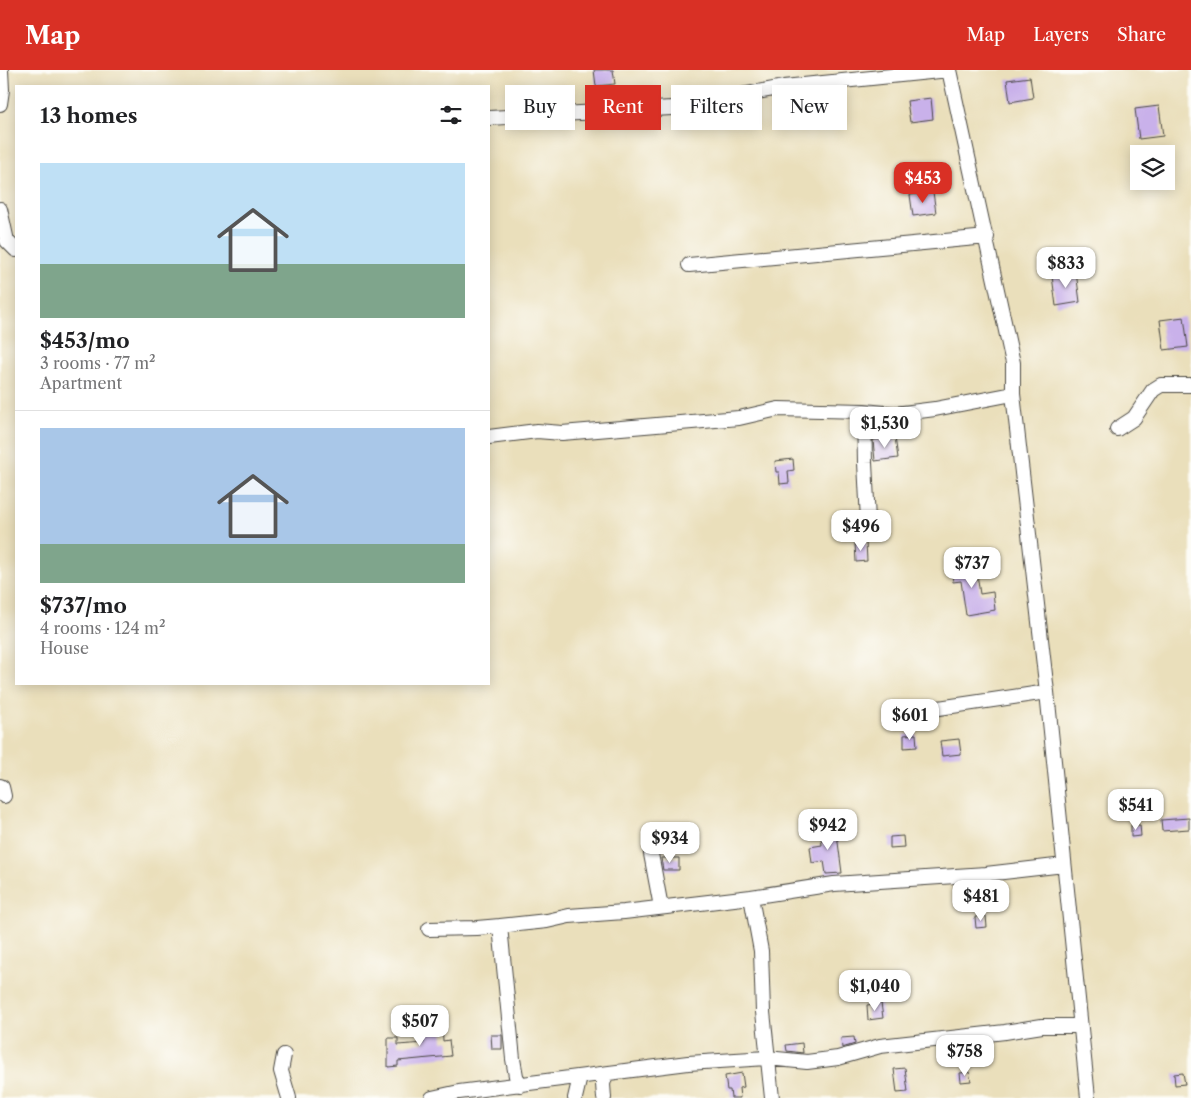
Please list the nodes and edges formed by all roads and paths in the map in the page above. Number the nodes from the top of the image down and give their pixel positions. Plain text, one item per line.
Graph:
1 (2, 70) edge
2 (949, 70) edge
3 (0, 104) edge
4 (490, 118) edge
5 (0, 209) edge
6 (987, 237) junction
7 (15, 249) edge
8 (689, 265) dead end
9 (1191, 385) edge
10 (1013, 394) junction
11 (864, 411) junction
12 (1117, 429) dead end
13 (490, 436) edge
14 (868, 520) dead end
15 (1047, 692) junction
16 (905, 713) dead end
17 (651, 854) dead end
18 (1064, 865) junction
19 (751, 897) junction
20 (661, 907) junction
21 (500, 926) junction
22 (429, 929) dead end
23 (1080, 1026) junction
24 (284, 1056) dead end
25 (767, 1058) junction
26 (606, 1074) junction
27 (580, 1077) junction
28 (518, 1090) edge
29 (289, 1098) edge
30 (432, 1098) edge
31 (575, 1098) edge
32 (604, 1098) edge
33 (772, 1098) edge
34 (1088, 1098) edge

1 - 3 street
2 - 4 street
2 - 6 street
5 - 7 street
6 - 8 street
6 - 10 street
9 - 12 street
10 - 11 street
10 - 15 street
11 - 13 street
11 - 14 street
15 - 16 street
15 - 18 street
17 - 20 street
18 - 19 street
18 - 23 street
19 - 20 street
19 - 25 street
20 - 21 street
21 - 22 street
21 - 28 street
23 - 25 street
23 - 34 street
24 - 29 street
25 - 26 street
25 - 33 street
26 - 27 street
26 - 32 street
27 - 28 street
27 - 31 street
28 - 30 street

